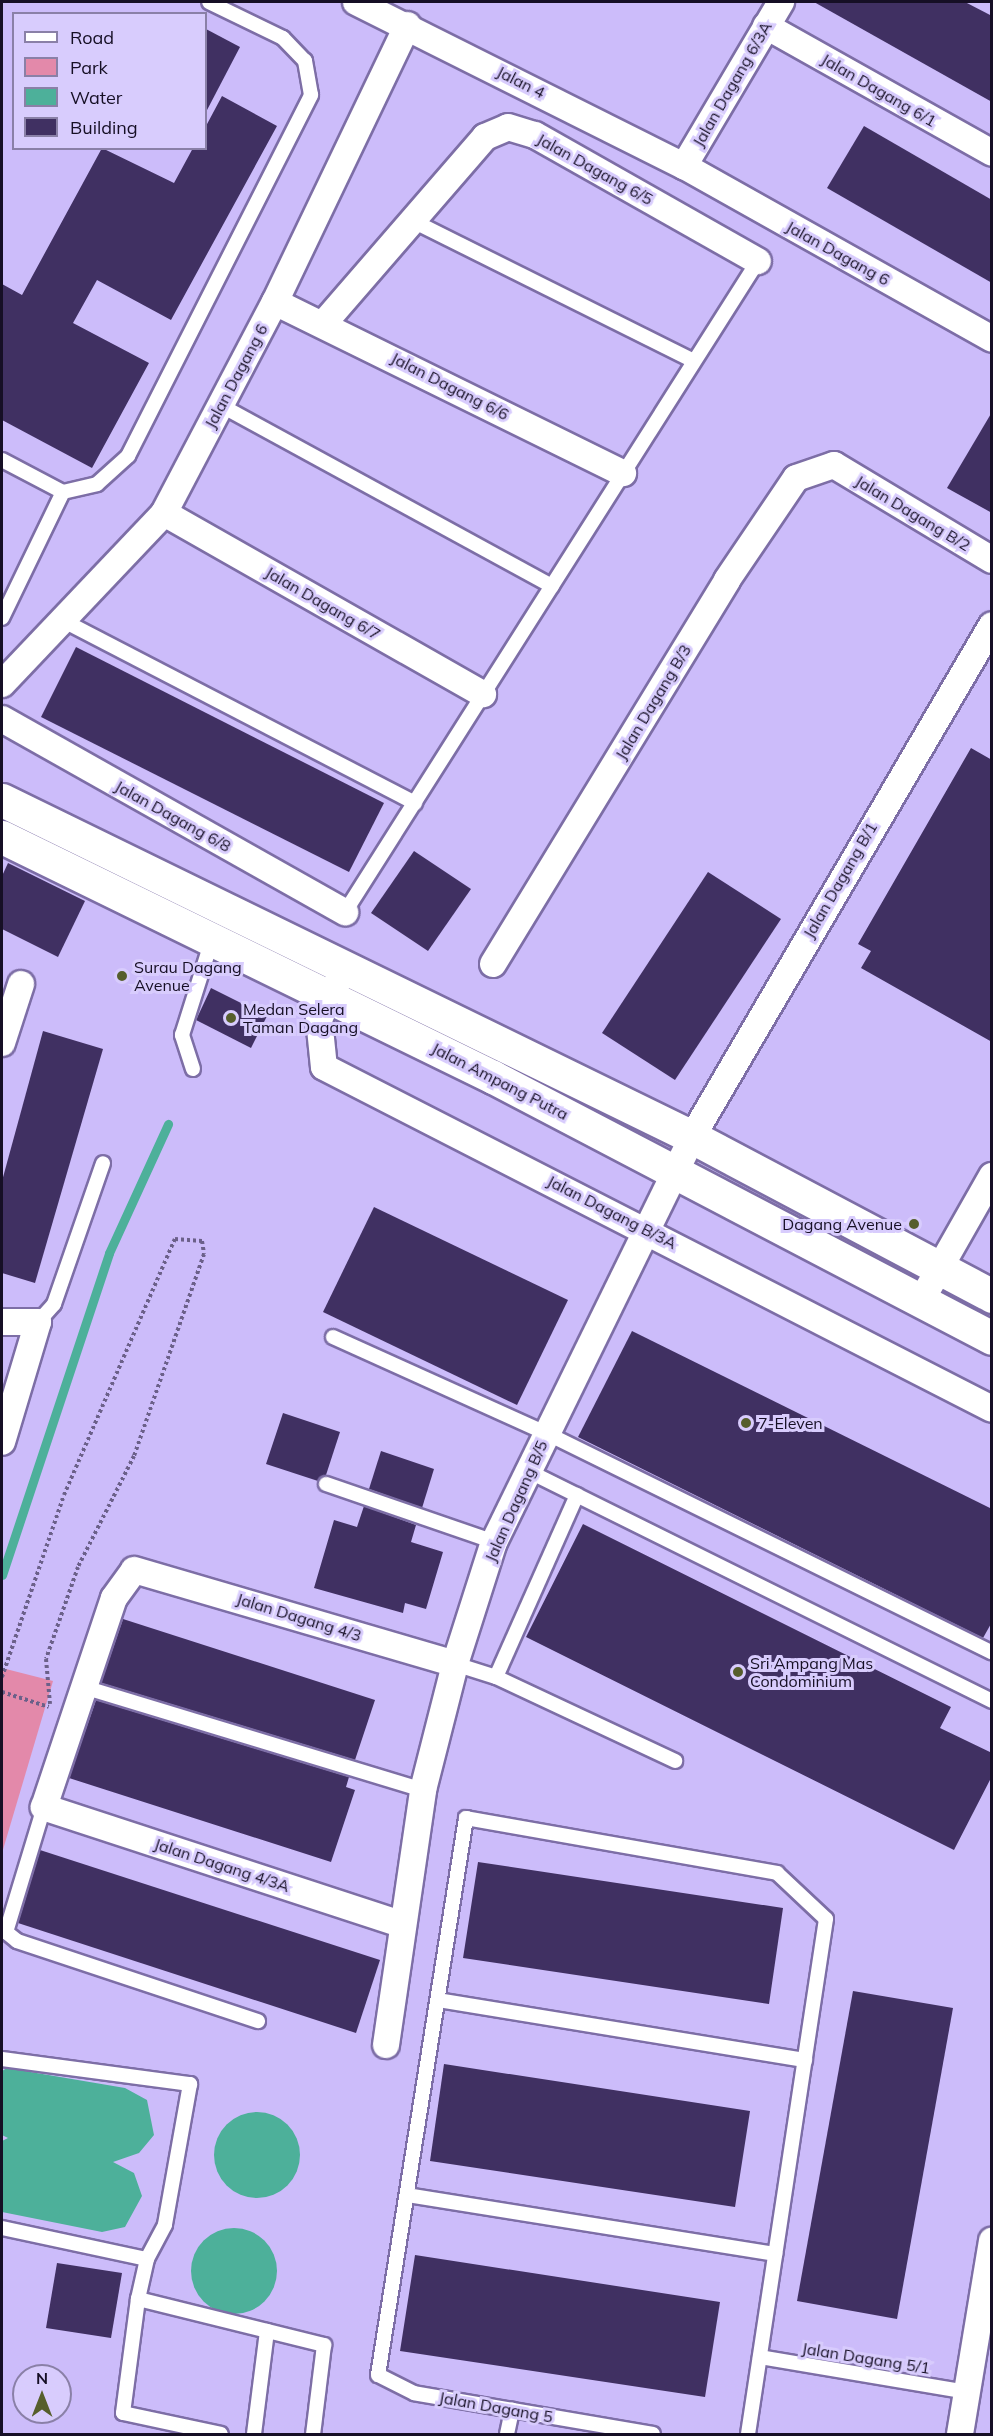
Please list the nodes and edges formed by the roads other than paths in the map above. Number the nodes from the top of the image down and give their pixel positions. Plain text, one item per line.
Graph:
1 (209, 2) edge
2 (356, 2) edge
3 (781, 2) edge
4 (408, 25) junction
5 (766, 26) junction
6 (992, 153) edge
7 (684, 166) junction
8 (409, 219) junction
9 (758, 261) joint
10 (275, 302) junction
11 (324, 323) junction
12 (992, 339) edge
13 (694, 362) junction
14 (220, 405) junction
15 (2, 460) edge
16 (834, 465) joint
17 (623, 473) junction
18 (63, 492) junction
19 (164, 513) junction
20 (992, 560) edge
21 (552, 586) junction
22 (2, 618) edge
23 (60, 619) junction
24 (992, 625) edge
25 (2, 684) edge
26 (483, 694) junction
27 (2, 719) edge
28 (2, 800) edge
29 (415, 803) junction
30 (2, 837) edge
31 (345, 912) joint
32 (212, 938) junction
33 (493, 964) dead end
34 (344, 968) junction
35 (21, 984) dead end
36 (330, 997) junction
37 (2, 1043) edge
38 (193, 1069) dead end
39 (692, 1137) junction
40 (103, 1163) dead end
41 (675, 1170) junction
42 (992, 1176) edge
43 (645, 1229) junction
44 (939, 1269) junction
45 (992, 1296) edge
46 (921, 1301) junction
47 (2, 1322) edge
48 (38, 1322) junction
49 (333, 1337) dead end
50 (992, 1338) edge
51 (992, 1409) edge
52 (546, 1433) junction
53 (2, 1442) edge
54 (528, 1471) junction
55 (326, 1484) dead end
56 (577, 1495) junction
57 (494, 1542) junction
58 (992, 1652) edge
59 (455, 1664) junction
60 (496, 1677) junction
61 (87, 1688) junction
62 (992, 1701) edge
63 (675, 1761) dead end
64 (423, 1790) junction
65 (44, 1807) junction
66 (401, 1924) junction
67 (438, 2000) junction
68 (258, 2020) dead end
69 (386, 2044) dead end
70 (2, 2059) edge
71 (805, 2060) junction
72 (407, 2195) junction
73 (2, 2228) edge
74 (992, 2241) edge
75 (775, 2254) junction
76 (147, 2259) junction
77 (138, 2299) junction
78 (267, 2331) junction
79 (760, 2357) junction
80 (966, 2392) junction
81 (512, 2410) junction
82 (221, 2434) edge
83 (254, 2434) edge
84 (312, 2434) edge
85 (507, 2434) edge
86 (653, 2434) edge
87 (748, 2434) edge
88 (960, 2434) edge

1 - 18 lane
2 - 4 street, Jalan 4
3 - 5 street, Jalan Dagang 6/3A
4 - 7 street, Jalan 4
4 - 10 street, Jalan Dagang 6
5 - 6 street, Jalan Dagang 6/1
5 - 7 street, Jalan Dagang 6/3A
7 - 12 street, Jalan Dagang 6
8 - 9 street, Jalan Dagang 6/5
8 - 11 street, Jalan Dagang 6/5
8 - 13 lane
9 - 13 lane
10 - 11 street, Jalan Dagang 6/6
10 - 14 street, Jalan Dagang 6
11 - 17 street, Jalan Dagang 6/6
13 - 17 lane
14 - 19 street, Jalan Dagang 6
14 - 21 lane
15 - 18 lane
16 - 20 street, Jalan Dagang B/2
16 - 33 street, Jalan Dagang B/3
17 - 21 lane
18 - 22 lane
19 - 23 street, Jalan Dagang 6
19 - 26 street, Jalan Dagang 6/7
21 - 26 lane
23 - 25 street, Jalan Dagang 6
23 - 29 lane
24 - 39 street, Jalan Dagang B/1
26 - 29 lane
27 - 31 street, Jalan Dagang 6/8
28 - 34 street, Jalan Ampang Putra
29 - 31 lane
30 - 32 street, Jalan Ampang Putra
32 - 36 street, Jalan Ampang Putra
32 - 38 lane
34 - 36 street, Jalan Dagang B/3A
34 - 39 street, Jalan Ampang Putra
35 - 37 street
36 - 41 street, Jalan Ampang Putra
36 - 43 street, Jalan Dagang B/3A
39 - 41 street, Jalan Dagang B/1
39 - 44 street, Jalan Ampang Putra
40 - 48 lane
41 - 43 street, Jalan Dagang B/5
41 - 46 street, Jalan Ampang Putra
42 - 44 street
43 - 51 street, Jalan Dagang B/3A
43 - 52 street, Jalan Dagang B/5
44 - 45 street, Jalan Ampang Putra
44 - 46 street
46 - 50 street, Jalan Ampang Putra
47 - 48 street
48 - 53 street
49 - 52 lane
52 - 54 street, Jalan Dagang B/5
52 - 58 lane
54 - 56 lane
54 - 57 street, Jalan Dagang B/5
55 - 57 lane
56 - 60 lane
56 - 62 lane
57 - 59 street, Jalan Dagang B/5
59 - 60 lane
59 - 61 street, Jalan Dagang 4/3
59 - 64 street, Jalan Dagang B/5
60 - 63 lane
61 - 64 lane
61 - 65 street
64 - 66 street, Jalan Dagang B/5
65 - 66 street, Jalan Dagang 4/3A
65 - 68 lane
66 - 69 street, Jalan Dagang B/5
67 - 71 lane
67 - 71 lane
67 - 72 lane
70 - 76 lane
71 - 75 lane
72 - 75 lane
72 - 81 lane, Jalan Dagang 5
73 - 76 lane
74 - 80 street
75 - 79 lane
76 - 77 lane
77 - 78 lane
77 - 82 lane
78 - 83 lane
78 - 84 lane
79 - 80 lane, Jalan Dagang 5/1
79 - 87 lane
80 - 88 street
81 - 85 lane
81 - 86 lane, Jalan Dagang 5

